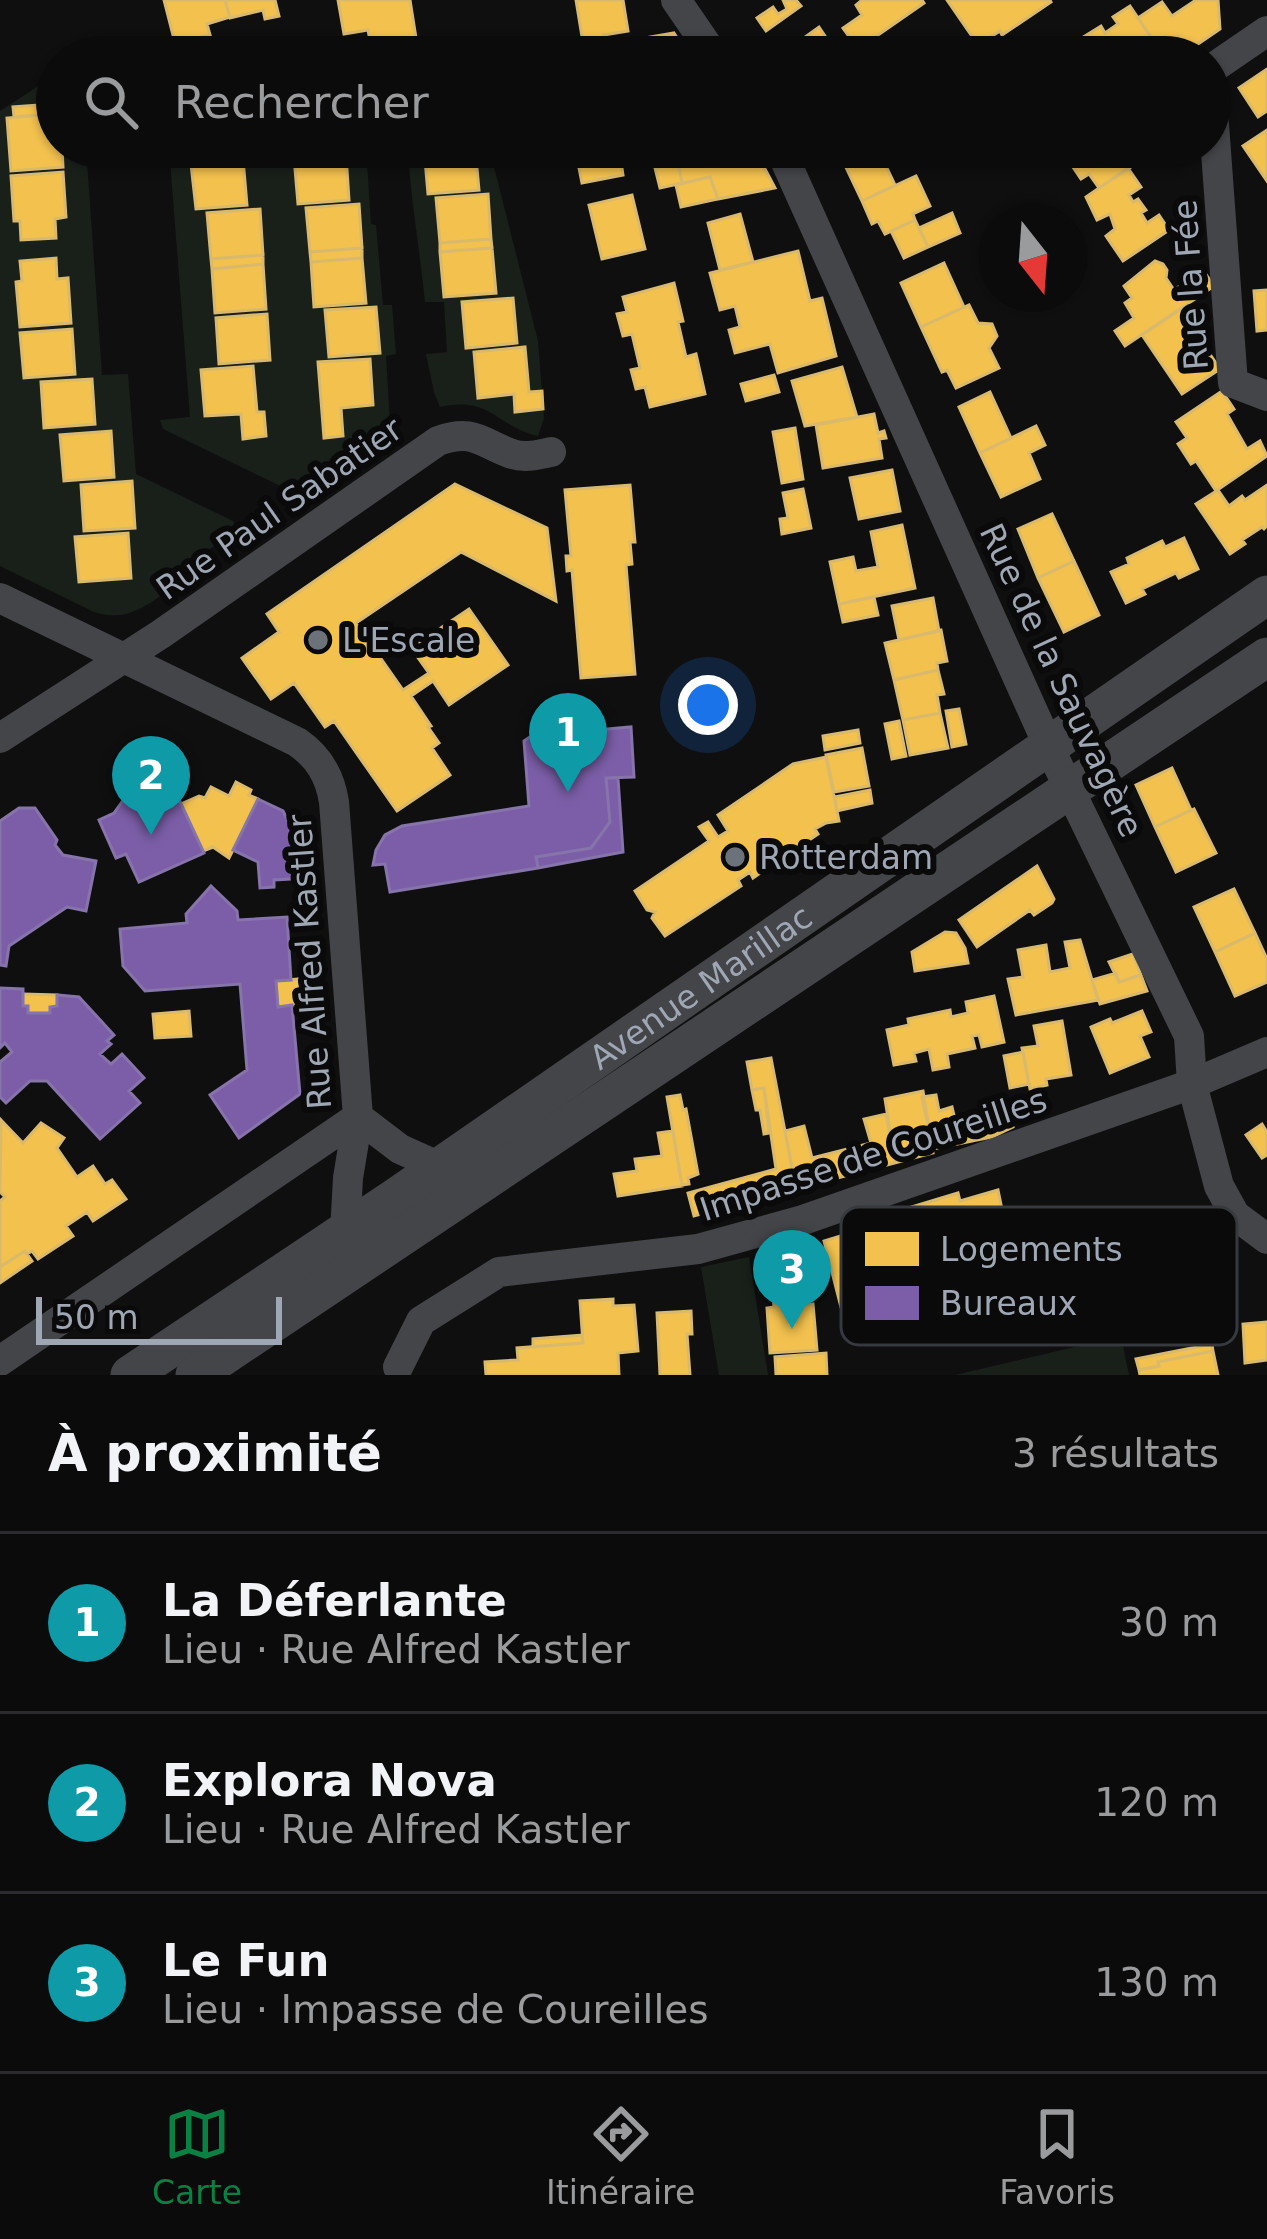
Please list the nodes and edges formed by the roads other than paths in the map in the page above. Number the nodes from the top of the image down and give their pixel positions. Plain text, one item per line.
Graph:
1 (676, 0) edge
2 (1267, 31) edge
3 (701, 36) edge
4 (1231, 56) edge
5 (789, 168) edge
6 (1217, 168) edge
7 (1267, 396) edge
8 (551, 452) dead end
9 (1267, 595) edge
10 (0, 598) edge
11 (122, 658) junction
12 (1267, 658) edge
13 (0, 738) edge
14 (1049, 747) junction
15 (1070, 790) junction
16 (1267, 1052) edge
17 (1192, 1084) junction
18 (358, 1117) junction
19 (440, 1167) junction
20 (1230, 1207) edge
21 (1237, 1217) edge
22 (345, 1232) junction
23 (1267, 1239) edge
24 (0, 1361) edge
25 (398, 1367) dead end
26 (130, 1375) edge
27 (195, 1375) edge

1 - 3 street
2 - 4 street, Rue la Fée
5 - 14 street, Rue de la Sauvagère
6 - 7 street, Rue la Fée
8 - 11 street, Rue Paul Sabatier
9 - 14 street, Avenue Marillac
10 - 11 street, Rue Alfred Kastler
11 - 13 street, Rue Paul Sabatier
11 - 18 street, Rue Alfred Kastler
12 - 15 street, Avenue Marillac
14 - 15 street, Rue de la Sauvagère
14 - 19 street, Avenue Marillac
15 - 17 street, Rue de la Sauvagère
15 - 27 street, Avenue Marillac
16 - 17 street, Impasse de Coureilles
17 - 20 street, Rue de la Sauvagère
17 - 25 street, Impasse de Coureilles
18 - 19 street
18 - 22 street, Rue Alfred Kastler
18 - 24 street
19 - 22 street, Avenue Marillac
21 - 23 street, Rue de la Sauvagère
22 - 26 street, Avenue Marillac

